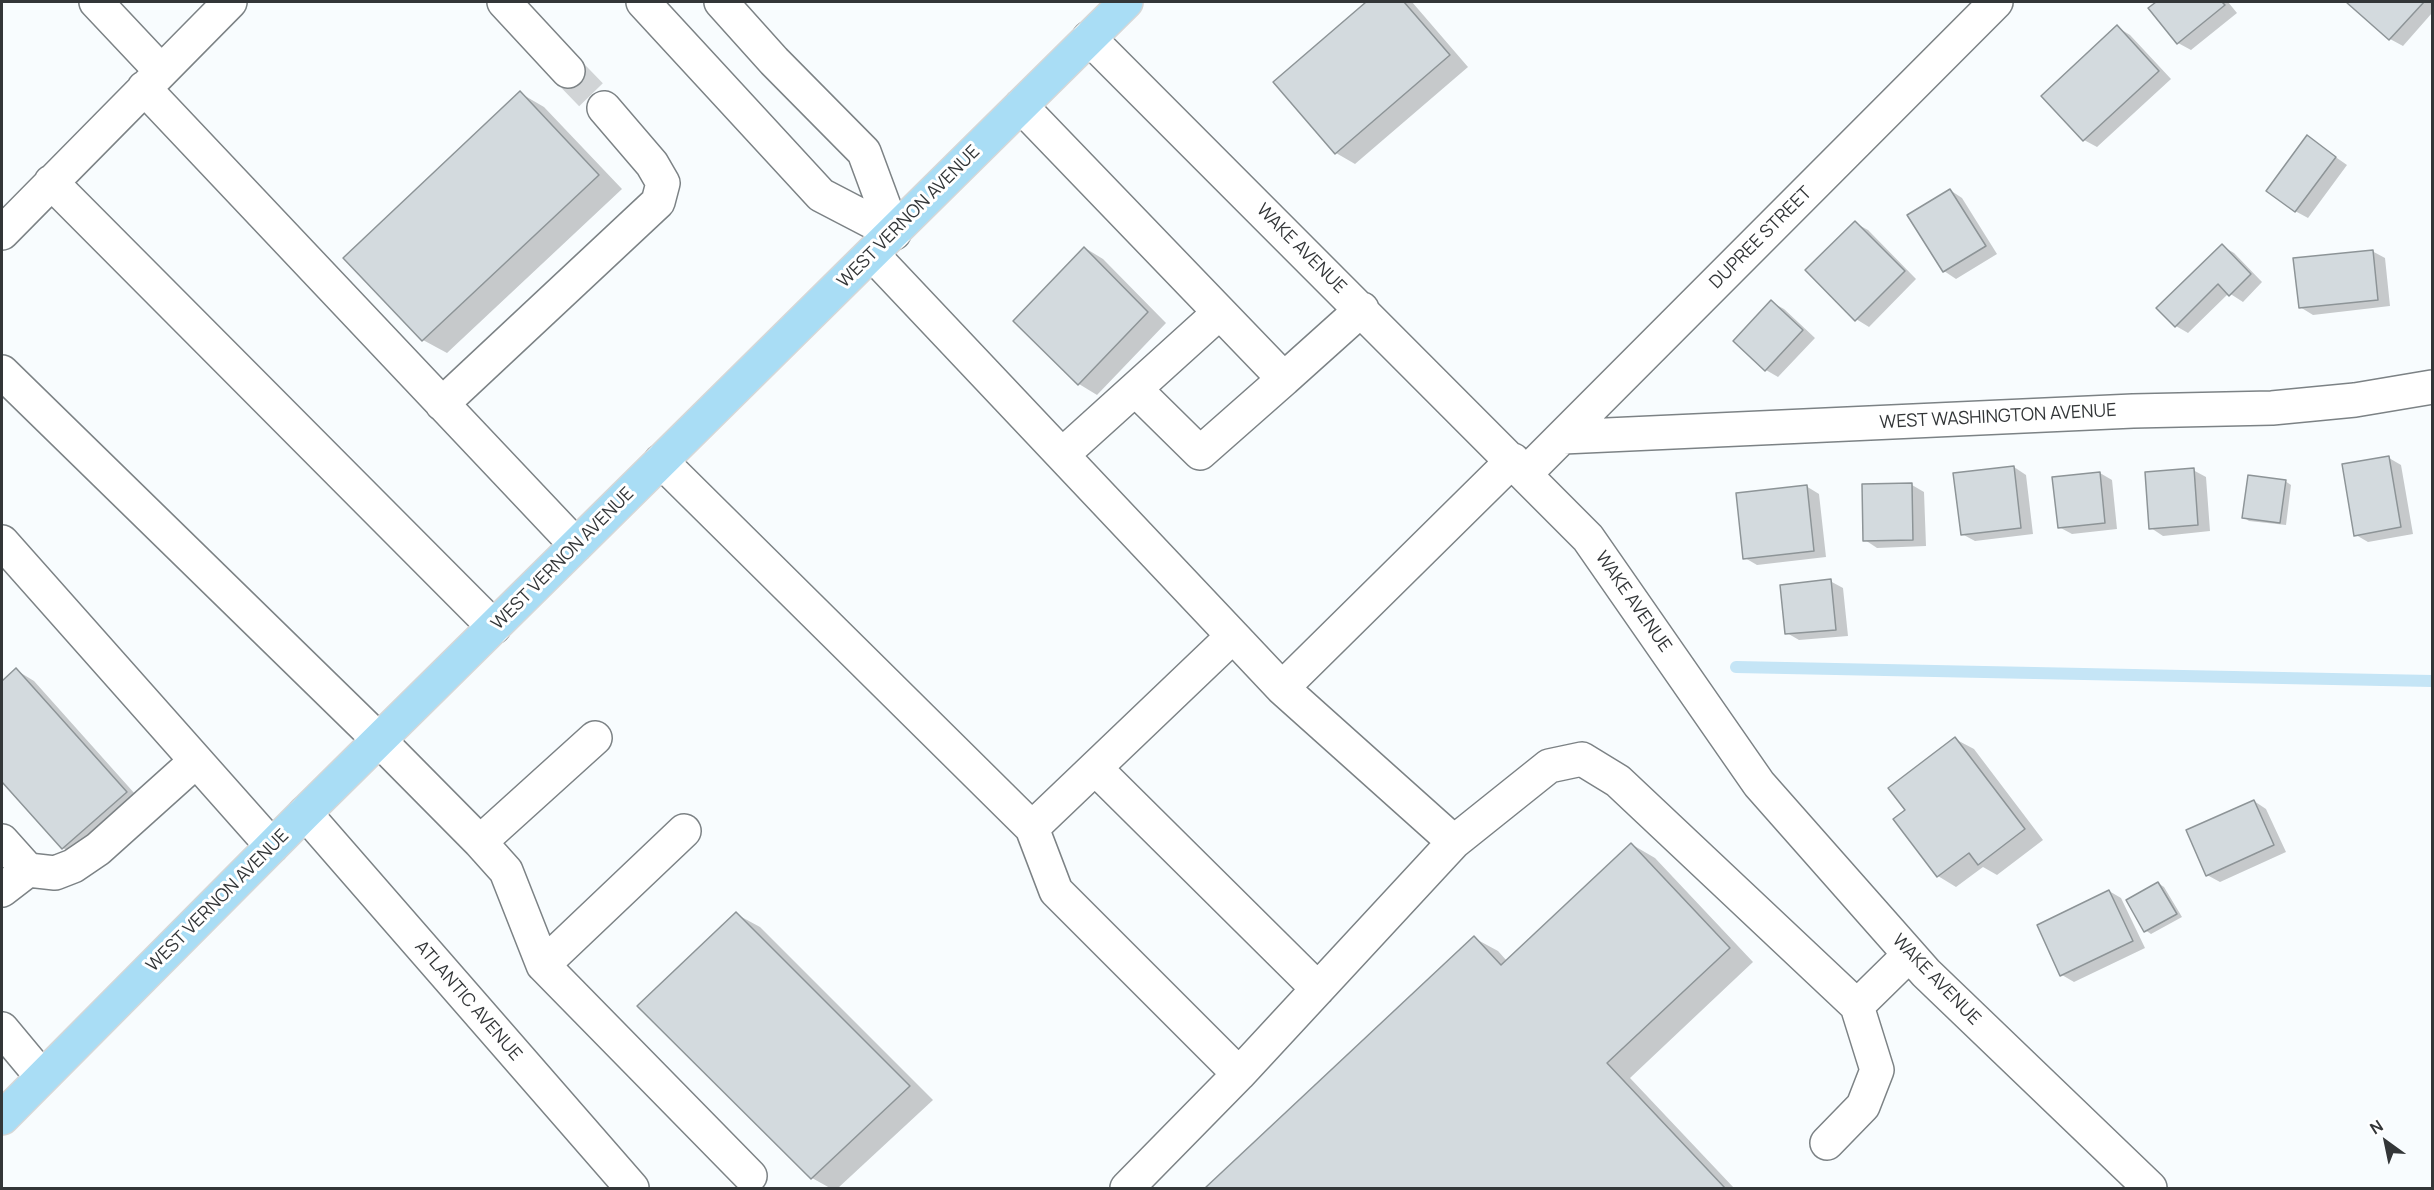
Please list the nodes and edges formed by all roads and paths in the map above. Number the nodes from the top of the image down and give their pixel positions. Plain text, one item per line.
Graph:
1 (96, 2) edge
2 (230, 2) edge
3 (504, 2) edge
4 (643, 2) edge
5 (722, 2) edge
6 (1126, 2) edge
7 (1996, 2) edge
8 (1089, 38) junction
9 (568, 71) tunnel mouth
10 (152, 80) junction
11 (1021, 106) junction
12 (604, 108) tunnel mouth
13 (51, 182) junction
14 (2, 232) edge
15 (883, 243) junction
16 (1362, 309) junction
17 (1219, 313) junction
18 (2, 372) edge
19 (1284, 379) junction
20 (2433, 387) edge
21 (1135, 389) junction
22 (442, 404) junction
23 (1563, 437) junction
24 (1062, 455) junction
25 (661, 461) junction
26 (1519, 467) junction
27 (2, 542) edge
28 (576, 545) junction
29 (494, 627) junction
30 (1233, 636) junction
31 (1282, 688) junction
32 (595, 738) dead end
33 (380, 740) junction
34 (196, 761) junction
35 (1095, 768) junction
36 (305, 813) junction
37 (1032, 828) junction
38 (684, 831) dead end
39 (2, 841) edge
40 (480, 842) junction
41 (1454, 842) junction
42 (272, 846) junction
43 (28, 870) junction
44 (2, 890) edge
45 (1909, 955) junction
46 (543, 965) junction
47 (1318, 989) junction
48 (1857, 1006) junction
49 (2, 1029) edge
50 (1239, 1074) junction
51 (42, 1077) junction
52 (2, 1118) edge
53 (1827, 1143) dead end
54 (750, 1176) dead end
55 (632, 1188) edge
56 (1127, 1188) edge
57 (2150, 1188) edge

1 - 10 street
2 - 10 street
3 - 9 street
4 - 15 street
5 - 15 street
6 - 8 main road, WEST VERNON AVENUE
7 - 23 street, DUPREE STREET
8 - 11 main road, WEST VERNON AVENUE
8 - 16 street, WAKE AVENUE
10 - 13 street
10 - 22 street
11 - 15 main road, WEST VERNON AVENUE
11 - 17 street
12 - 22 street
13 - 14 street
13 - 29 street
15 - 24 street
15 - 25 main road, WEST VERNON AVENUE
16 - 19 street
16 - 26 street, WAKE AVENUE
17 - 19 street
17 - 21 street
18 - 33 street
19 - 21 street
20 - 23 street, WEST WASHINGTON AVENUE
21 - 24 street
22 - 28 street
23 - 26 street, DUPREE STREET
24 - 30 street
25 - 28 main road, WEST VERNON AVENUE
25 - 37 street
26 - 31 street, DUPREE STREET
26 - 45 street, WAKE AVENUE
27 - 34 street
28 - 29 main road, WEST VERNON AVENUE
29 - 33 main road, WEST VERNON AVENUE
30 - 31 street
30 - 35 street
31 - 41 street
32 - 40 street
33 - 36 main road, WEST VERNON AVENUE
33 - 40 street
34 - 42 street
34 - 43 street
35 - 37 street
35 - 47 street
36 - 42 main road, WEST VERNON AVENUE
36 - 55 street, ATLANTIC AVENUE
37 - 50 street
38 - 46 street
39 - 43 street
40 - 46 street
41 - 47 street
41 - 48 street
42 - 51 main road, WEST VERNON AVENUE
43 - 44 street
45 - 48 street
45 - 57 street, WAKE AVENUE
46 - 54 street
47 - 50 street
48 - 53 street
49 - 51 street
50 - 56 street
51 - 52 main road, WEST VERNON AVENUE

